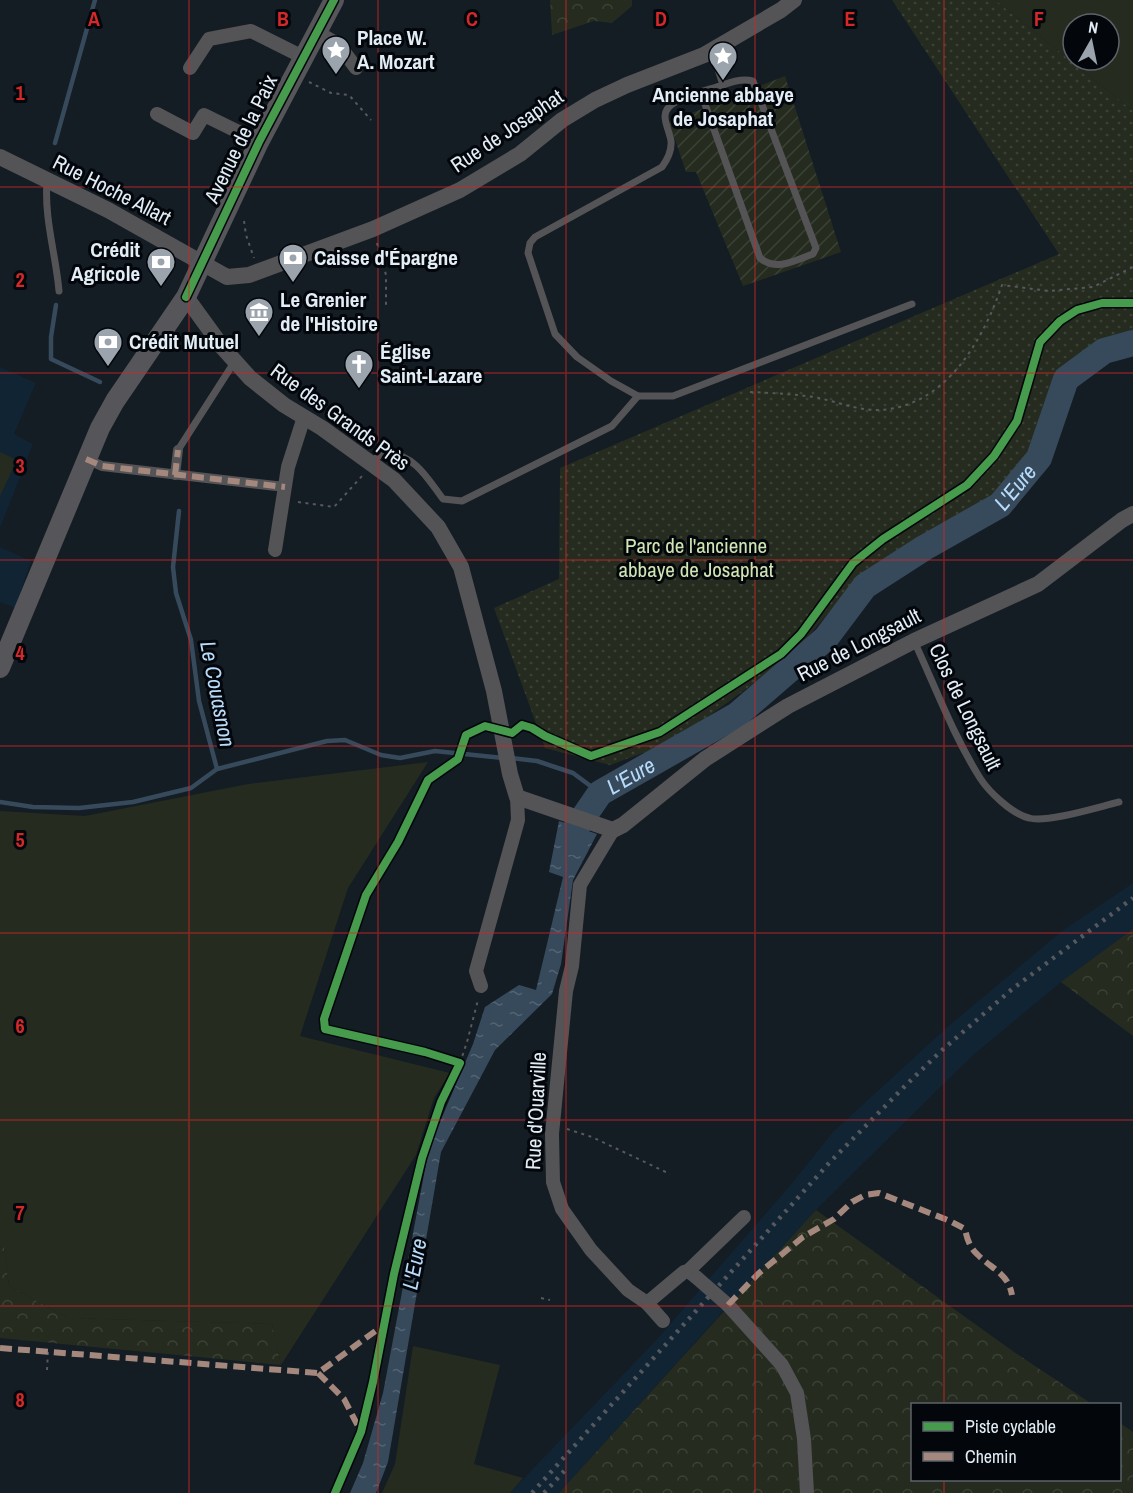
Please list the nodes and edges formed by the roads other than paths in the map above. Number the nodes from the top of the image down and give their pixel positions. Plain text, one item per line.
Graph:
1 (334, 0) edge
2 (794, 0) edge
3 (317, 32) junction
4 (712, 51) junction
5 (298, 65) junction
6 (190, 68) dead end
7 (356, 68) dead end
8 (723, 85) junction
9 (701, 93) junction
10 (157, 114) dead end
11 (259, 141) junction
12 (0, 158) edge
13 (47, 182) junction
14 (202, 263) junction
15 (59, 291) dead end
16 (186, 297) junction
17 (912, 304) dead end
18 (235, 361) junction
19 (638, 396) junction
20 (304, 417) junction
21 (178, 450) joint
22 (86, 459) junction
23 (367, 468) junction
24 (175, 475) junction
25 (284, 493) junction
26 (1133, 514) edge
27 (275, 550) dead end
28 (914, 641) junction
29 (0, 668) edge
30 (517, 797) junction
31 (1119, 802) dead end
32 (609, 829) junction
33 (481, 986) road end
34 (744, 1217) dead end
35 (692, 1274) junction
36 (647, 1303) junction
37 (663, 1321) dead end
38 (807, 1493) edge

1 - 3 main road, Avenue de la Paix
2 - 4 street, Rue de Josaphat
3 - 5 main road, Avenue de la Paix
3 - 7 street
4 - 8 lane
4 - 14 street, Rue de Josaphat
5 - 6 street
5 - 11 main road, Avenue de la Paix
8 - 9 lane
8 - 9 lane
9 - 19 lane
10 - 11 street
11 - 14 main road, Avenue de la Paix
12 - 13 street, Rue Hoche Allart
13 - 14 street, Rue Hoche Allart
13 - 15 lane
14 - 16 main road, Avenue de la Paix
16 - 18 street, Rue des Grands Près
16 - 22 main road, Avenue de la Paix
17 - 19 lane
18 - 20 street, Rue des Grands Près
18 - 21 lane
19 - 23 lane
20 - 23 street, Rue des Grands Près
20 - 25 street
21 - 24 street
22 - 24 street
22 - 29 main road, Avenue de la Paix
23 - 30 street, Rue des Grands Près
24 - 25 street
25 - 27 street
26 - 28 street, Rue de Longsault
28 - 31 lane, Clos de Longsault
28 - 32 street, Rue de Longsault
30 - 32 street
30 - 33 street, Rue des Grands Près
32 - 36 street, Rue d'Ouarville
34 - 35 street
35 - 36 street
35 - 38 street, bridge
36 - 37 street, Rue d'Ouarville

